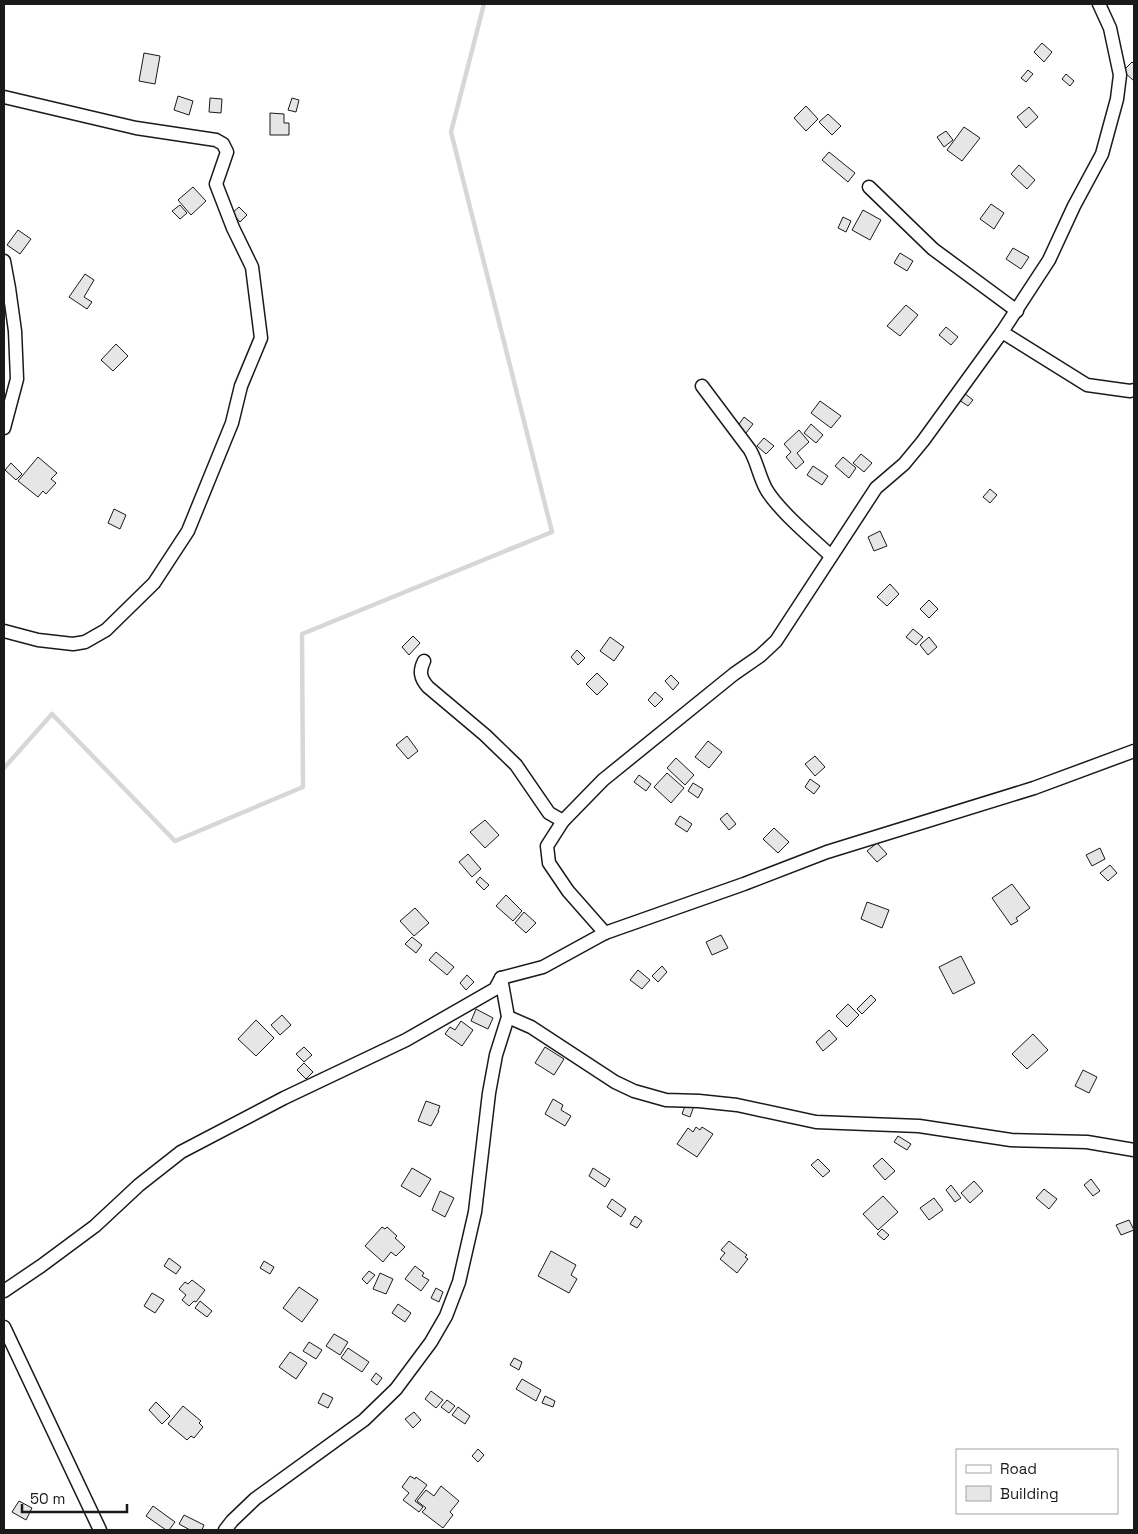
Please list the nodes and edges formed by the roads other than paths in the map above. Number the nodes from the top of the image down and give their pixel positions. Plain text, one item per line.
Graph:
1 (1099, 4) edge
2 (4, 97) edge
3 (869, 187) dead end
4 (4, 262) edge
5 (1017, 311) junction
6 (1002, 332) junction
7 (702, 386) dead end
8 (1134, 390) edge
9 (4, 428) edge
10 (831, 556) junction
11 (4, 632) edge
12 (424, 661) dead end
13 (1134, 751) edge
14 (563, 822) junction
15 (605, 932) junction
16 (501, 978) junction
17 (508, 1017) junction
18 (1134, 1150) edge
19 (4, 1291) edge
20 (4, 1327) edge
21 (100, 1530) edge
22 (226, 1530) edge

1 - 5 street
2 - 11 street
3 - 5 street
4 - 9 street
5 - 6 street
6 - 8 street
6 - 10 street
7 - 10 street
10 - 14 street
12 - 14 street
13 - 15 street
14 - 15 street
15 - 16 street
16 - 17 street
16 - 19 street
17 - 18 street
17 - 22 street
20 - 21 street

